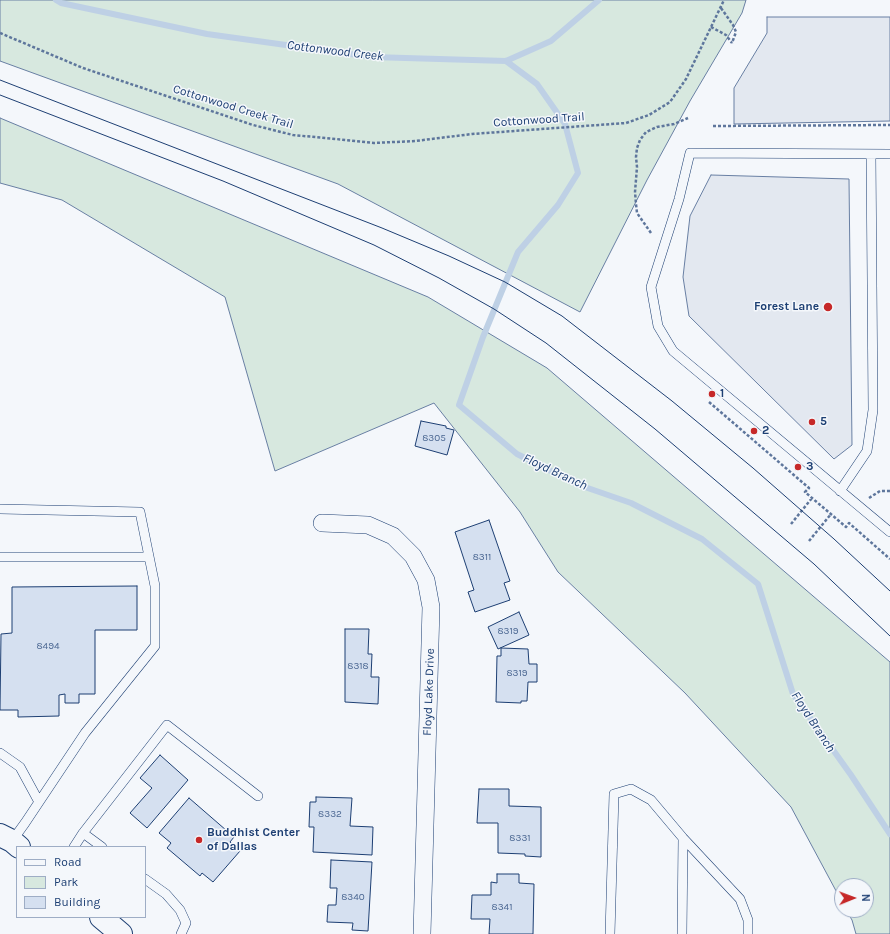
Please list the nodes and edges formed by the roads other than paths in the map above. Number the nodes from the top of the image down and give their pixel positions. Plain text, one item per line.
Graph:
1 (871, 154) junction
2 (890, 154) edge
3 (840, 491) junction
4 (0, 509) edge
5 (322, 522) dead end
6 (890, 532) edge
7 (149, 556) junction
8 (0, 557) edge
9 (0, 753) edge
10 (258, 796) dead end
11 (39, 802) junction
12 (83, 833) junction
13 (683, 838) junction
14 (10, 841) edge
15 (75, 846) edge
16 (101, 846) edge
17 (146, 880) edge
18 (102, 918) edge
19 (121, 934) edge
20 (181, 934) edge
21 (422, 934) edge
22 (610, 934) edge
23 (682, 934) edge
24 (748, 934) edge

1 - 2 lane
1 - 3 lane
1 - 3 lane
3 - 6 lane
4 - 7 lane
5 - 21 street, Floyd Lake Drive
7 - 8 lane
7 - 11 lane
9 - 11 lane
10 - 12 lane
11 - 14 lane
12 - 15 lane
12 - 16 lane
13 - 22 lane
13 - 23 lane
13 - 24 lane
17 - 20 lane
18 - 19 street

